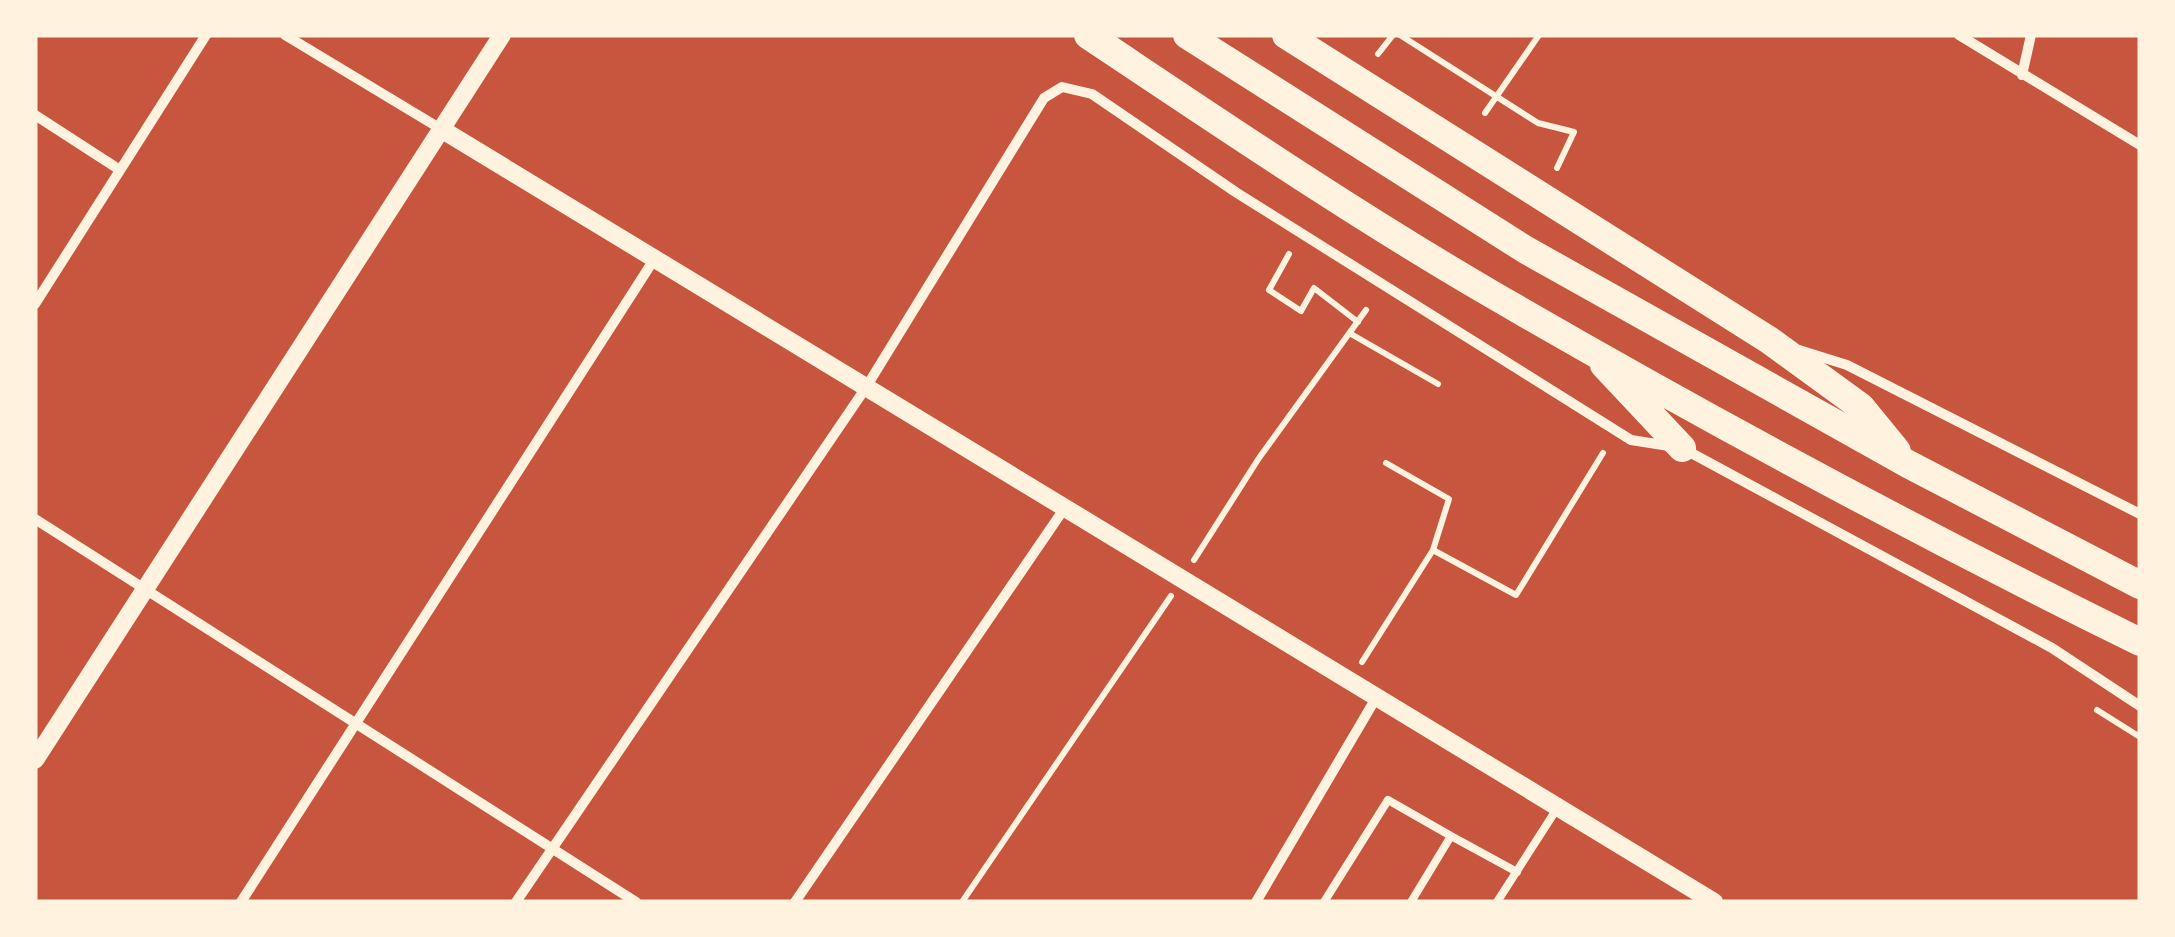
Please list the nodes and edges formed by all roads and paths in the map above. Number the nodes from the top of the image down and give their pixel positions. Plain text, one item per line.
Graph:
1 (206, 35) edge
2 (285, 35) edge
3 (502, 35) edge
4 (1088, 35) edge
5 (1186, 35) edge
6 (1286, 35) edge
7 (1396, 35) edge
8 (1539, 35) edge
9 (1958, 35) edge
10 (2031, 35) edge
11 (1378, 54) dead end
12 (2022, 75) junction
13 (1496, 97) junction
14 (1485, 113) dead end
15 (35, 114) edge
16 (441, 129) junction
17 (2140, 145) edge
18 (1557, 168) dead end
19 (120, 170) junction
20 (1289, 254) dead end
21 (655, 257) junction
22 (35, 304) edge
23 (1366, 310) dead end
24 (1358, 322) junction
25 (1351, 334) junction
26 (1769, 340) junction
27 (1586, 346) junction
28 (1438, 384) dead end
29 (865, 389) junction
30 (1682, 448) junction
31 (1603, 453) dead end
32 (1386, 463) dead end
33 (1908, 464) junction
34 (1064, 508) junction
35 (2140, 514) edge
36 (35, 518) edge
37 (1433, 550) junction
38 (1182, 580) junction
39 (2140, 585) edge
40 (144, 589) junction
41 (2140, 642) edge
42 (1349, 682) junction
43 (1376, 698) junction
44 (2140, 706) edge
45 (2096, 710) dead end
46 (356, 724) junction
47 (2140, 737) edge
48 (35, 760) edge
49 (1558, 808) junction
50 (1452, 836) junction
51 (553, 848) junction
52 (1517, 872) junction
53 (241, 902) edge
54 (516, 902) edge
55 (636, 902) edge
56 (795, 902) edge
57 (962, 902) edge
58 (1256, 902) edge
59 (1324, 902) edge
60 (1410, 902) edge
61 (1497, 902) edge
62 (1714, 902) edge

1 - 19 street
2 - 16 street
3 - 16 street
4 - 27 highway
5 - 33 highway
6 - 26 highway
7 - 11 path
7 - 13 path
8 - 13 path
9 - 12 street
10 - 12 street
12 - 17 street
13 - 14 path
13 - 18 path
15 - 19 street
16 - 21 street
16 - 40 street
19 - 22 street
20 - 24 path
21 - 29 street
21 - 46 street
23 - 24 path
24 - 25 path
25 - 28 path
25 - 38 path
26 - 33 highway
26 - 35 street
27 - 30 highway
27 - 41 highway
29 - 30 street
29 - 34 street
29 - 51 street
30 - 44 street
31 - 37 path
32 - 37 path
33 - 39 highway
34 - 38 street
34 - 56 street
36 - 40 street
37 - 42 path
38 - 42 street
38 - 57 path
40 - 46 street
40 - 48 street
42 - 43 street
43 - 49 street
43 - 58 street
45 - 47 path
46 - 51 street
46 - 53 street
49 - 52 lane
49 - 62 street
50 - 52 lane
50 - 59 lane
50 - 60 lane
51 - 54 street
51 - 55 street
52 - 61 lane

